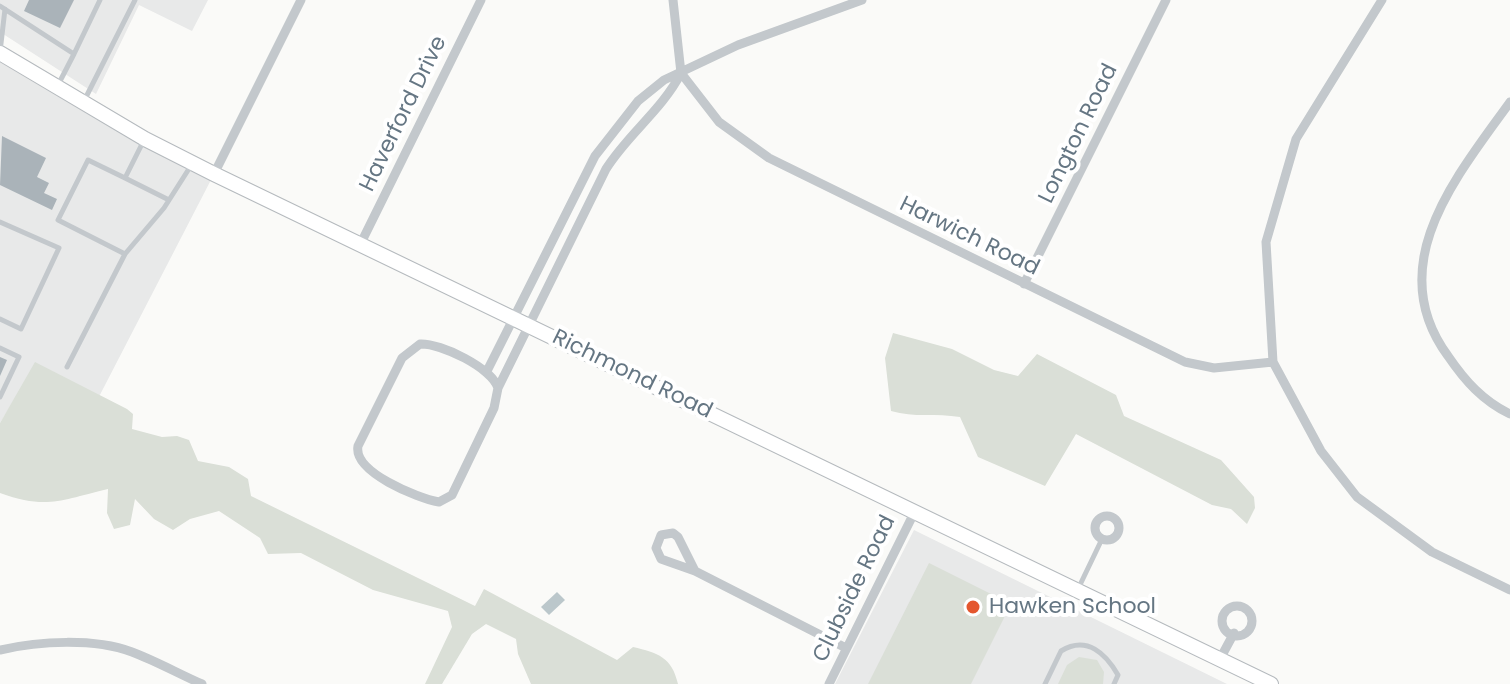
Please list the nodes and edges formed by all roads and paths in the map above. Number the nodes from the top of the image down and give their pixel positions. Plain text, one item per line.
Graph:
1 (100, 0) edge
2 (135, 0) edge
3 (301, 0) edge
4 (481, 0) edge
5 (673, 0) edge
6 (862, 0) edge
7 (1166, 0) edge
8 (1382, 0) edge
9 (2, 7) edge
10 (0, 53) edge
11 (74, 54) junction
12 (681, 73) junction
13 (56, 87) junction
14 (1510, 102) edge
15 (83, 104) junction
16 (145, 139) junction
17 (193, 163) junction
18 (214, 174) junction
19 (125, 178) junction
20 (169, 200) junction
21 (0, 222) edge
22 (360, 245) junction
23 (125, 254) junction
24 (1024, 284) junction
25 (513, 318) junction
26 (0, 319) edge
27 (528, 325) junction
28 (0, 348) edge
29 (1273, 362) junction
30 (67, 367) dead end
31 (487, 371) junction
32 (498, 388) junction
33 (0, 397) edge
34 (1510, 414) edge
35 (915, 511) junction
36 (1102, 539) dead end
37 (695, 571) junction
38 (1078, 590) junction
39 (1510, 590) edge
40 (1234, 633) dead end
41 (846, 648) junction
42 (0, 650) edge
43 (1220, 659) junction
44 (202, 684) edge
45 (829, 684) edge
46 (1045, 684) edge
47 (1114, 684) edge
48 (1271, 684) edge

1 - 11 lane
2 - 15 lane
3 - 18 street
4 - 22 street, Haverford Drive
5 - 12 street
6 - 12 street
7 - 24 street, Longton Road
8 - 29 street
9 - 10 lane
9 - 11 lane
10 - 13 main road, Richmond Road
11 - 13 lane
12 - 24 street, Harwich Road
12 - 25 street
12 - 27 street
13 - 15 main road, Richmond Road
14 - 34 street
15 - 16 main road, Richmond Road
16 - 17 main road, Richmond Road
16 - 19 lane
17 - 18 main road, Richmond Road
17 - 20 lane
18 - 22 main road, Richmond Road
19 - 20 lane
19 - 23 lane
20 - 23 lane
21 - 26 lane
22 - 25 main road, Richmond Road
23 - 30 lane
24 - 29 street, Harwich Road
25 - 27 main road, Richmond Road
25 - 31 street
27 - 32 street
27 - 35 main road, Richmond Road
28 - 33 lane
29 - 39 street
31 - 32 street
31 - 32 street
35 - 38 main road, Richmond Road
35 - 41 street, Clubside Road
36 - 38 lane
37 - 37 street
37 - 41 street
38 - 43 main road, Richmond Road
40 - 43 street
41 - 45 street, Clubside Road
42 - 44 street
43 - 48 main road, Richmond Road
46 - 47 lane

